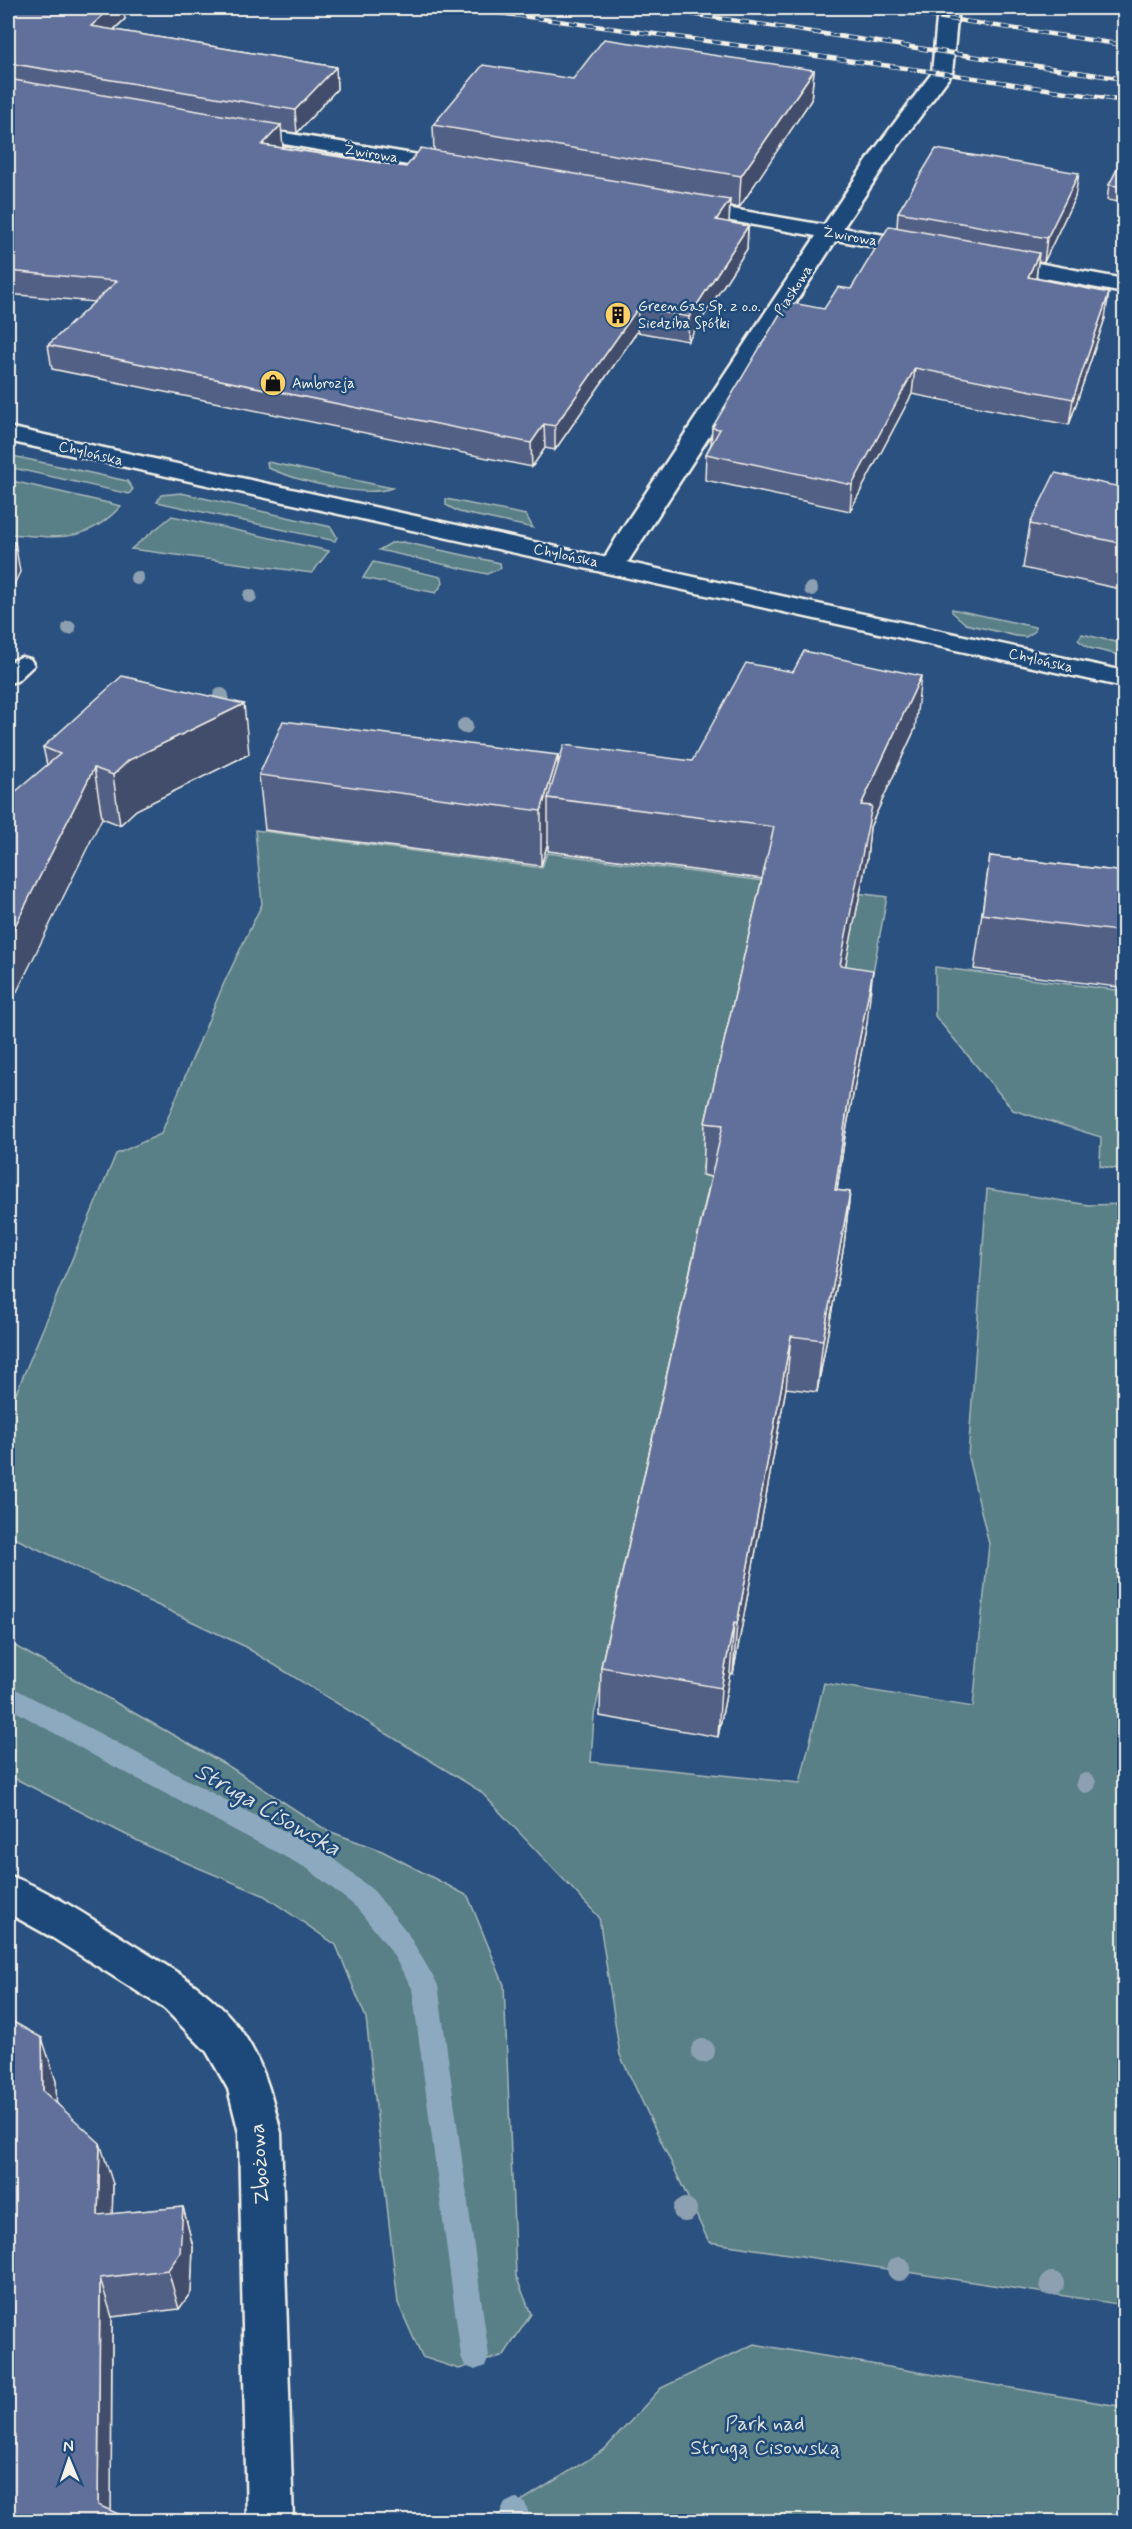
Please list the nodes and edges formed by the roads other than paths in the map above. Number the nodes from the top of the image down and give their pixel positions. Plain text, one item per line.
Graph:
1 (948, 8) edge
2 (220, 128) edge
3 (479, 171) edge
4 (667, 203) edge
5 (831, 232) junction
6 (948, 254) edge
7 (972, 258) edge
8 (1125, 286) edge
9 (8, 434) edge
10 (613, 566) junction
11 (1125, 679) edge
12 (8, 1893) edge
13 (270, 2522) edge

1 - 5 street, Piaskowa
2 - 3 street, Żwirowa
4 - 5 street, Żwirowa
5 - 6 street, Żwirowa
5 - 10 street, Piaskowa
7 - 8 street
9 - 10 street, Chylońska
10 - 11 street, Chylońska
12 - 13 street, Zbożowa

